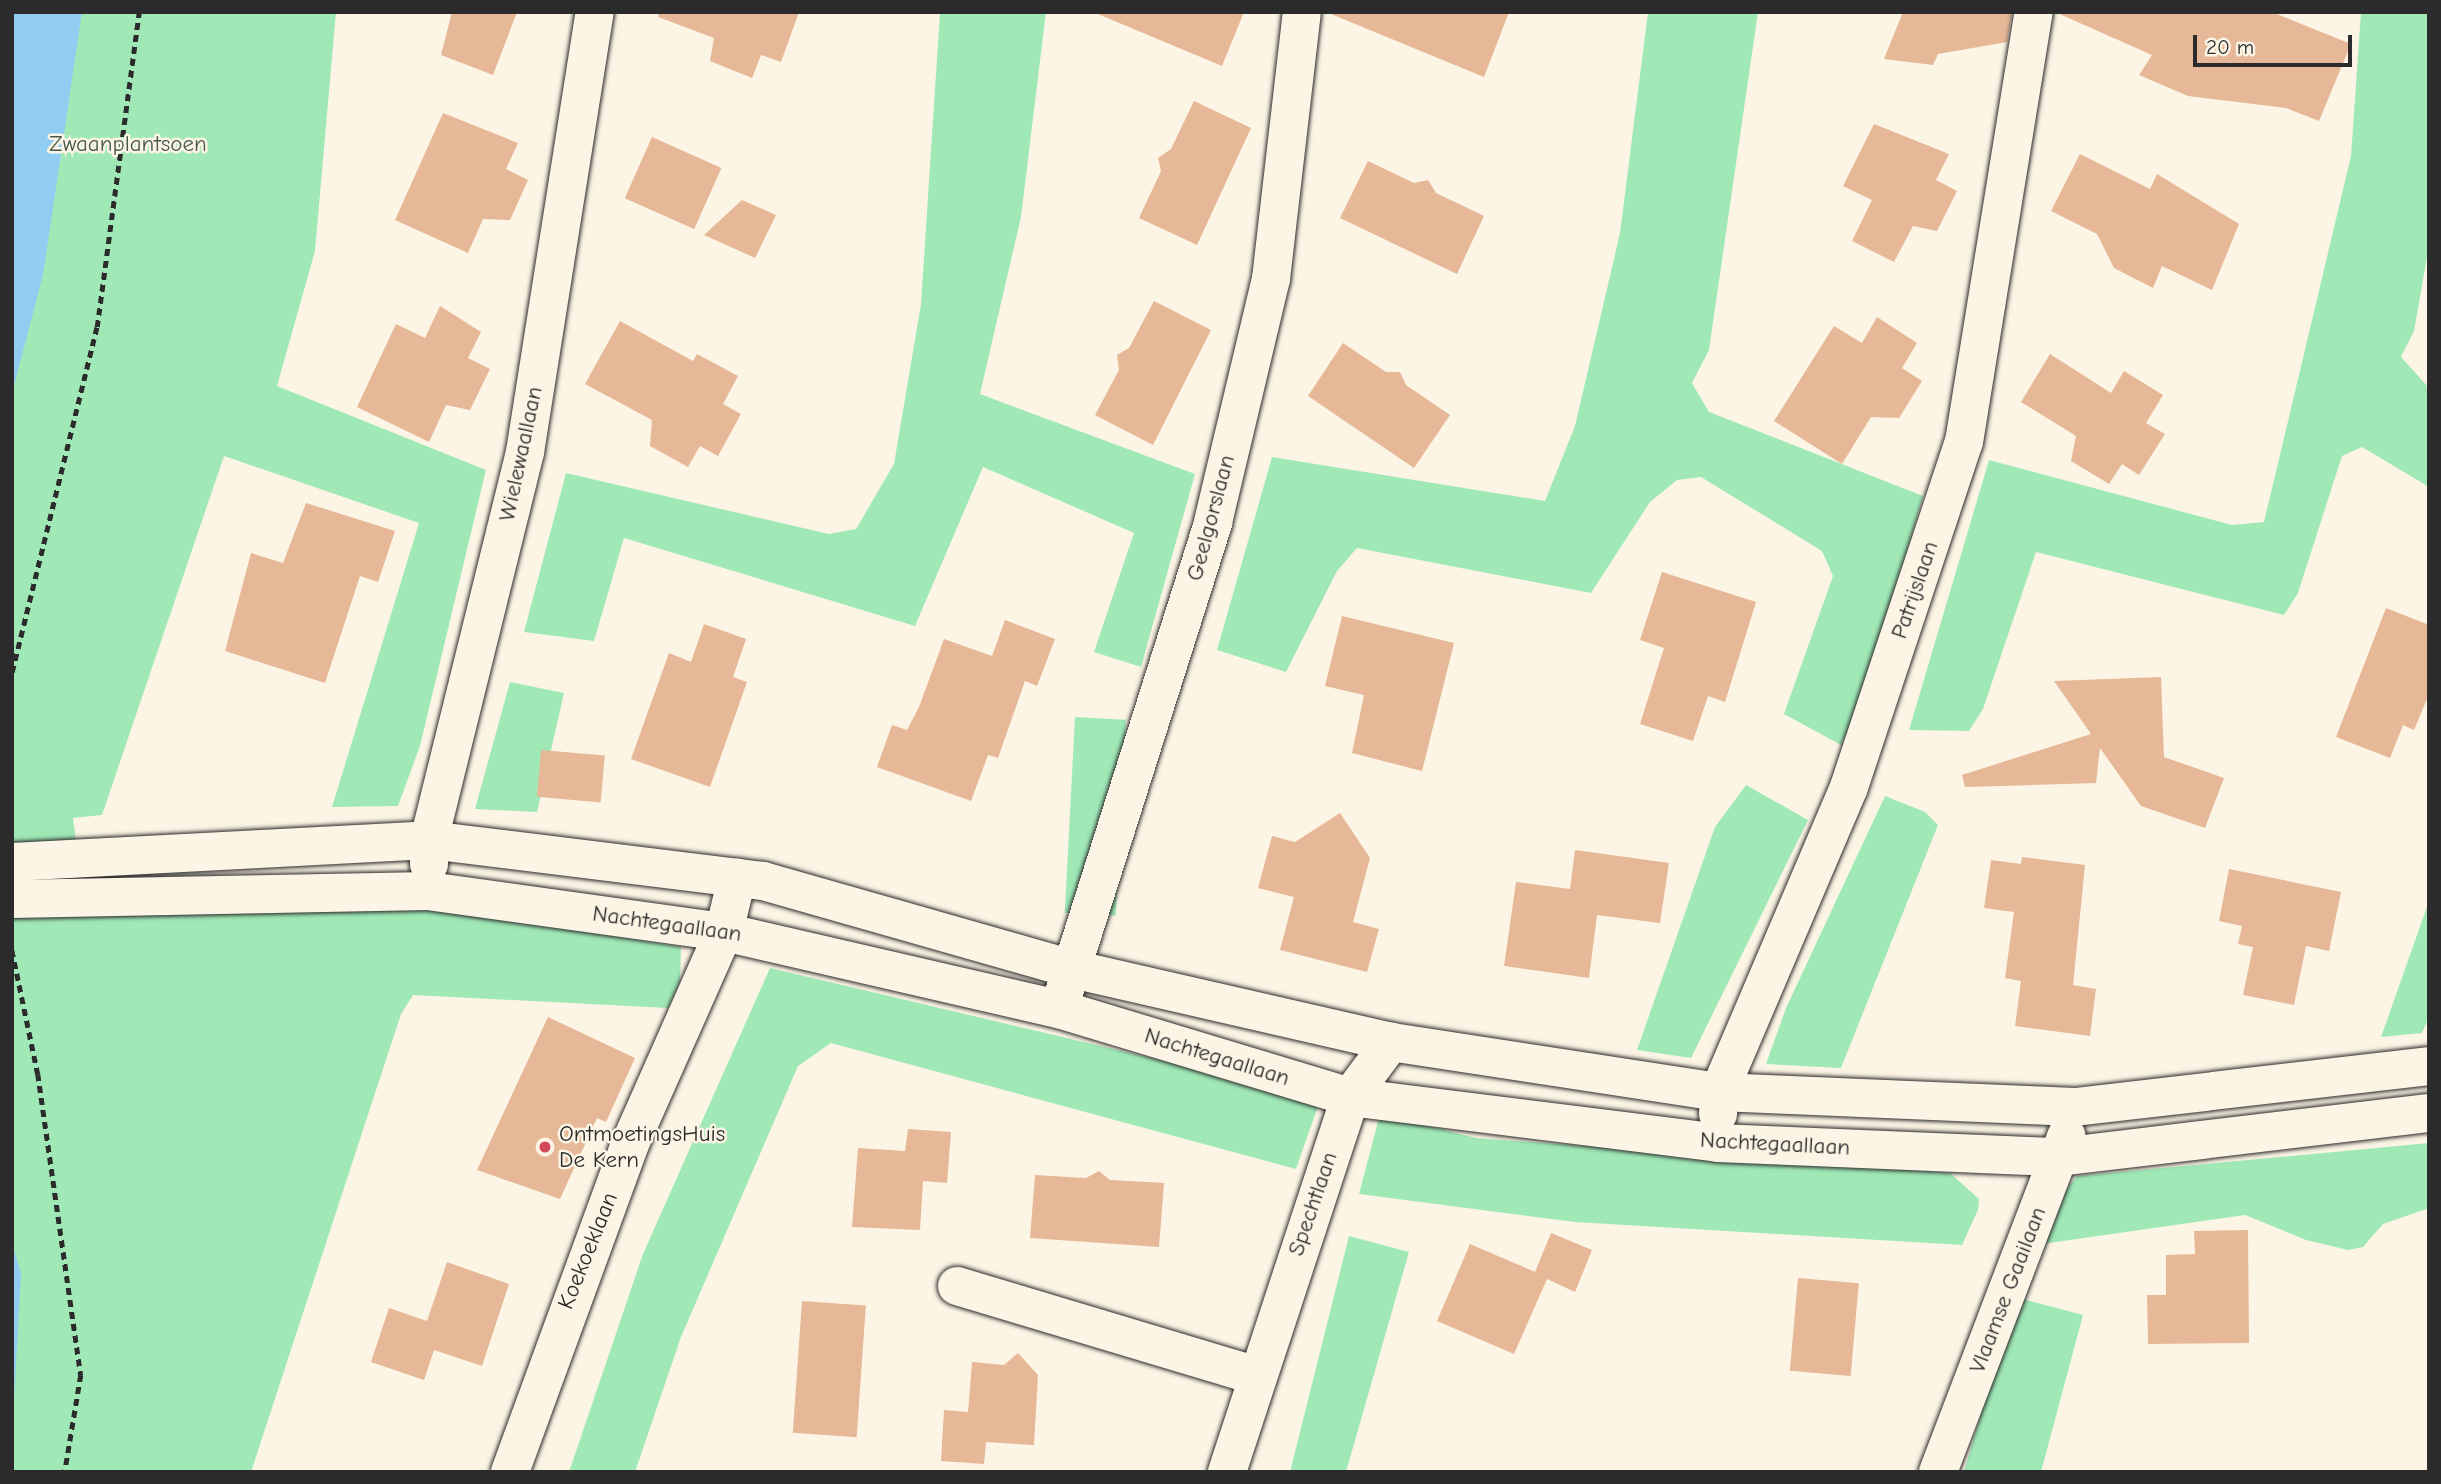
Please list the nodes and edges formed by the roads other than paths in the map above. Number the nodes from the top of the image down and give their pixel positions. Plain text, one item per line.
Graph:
1 (595, 12) edge
2 (1302, 12) edge
3 (2034, 12) edge
4 (429, 840) junction
5 (12, 862) edge
6 (737, 878) junction
7 (428, 891) junction
8 (12, 899) edge
9 (724, 932) junction
10 (1068, 968) junction
11 (1062, 1010) junction
12 (1391, 1042) junction
13 (2429, 1066) edge
14 (1718, 1092) junction
15 (1350, 1097) junction
16 (2075, 1107) junction
17 (2429, 1113) edge
18 (1718, 1143) junction
19 (2059, 1157) junction
20 (957, 1286) dead end
21 (1254, 1375) junction
22 (510, 1472) edge
23 (1227, 1472) edge
24 (1938, 1472) edge

1 - 4 street, Wielewaallaan
2 - 10 street, Geelgorslaan
3 - 14 street, Patrijslaan
4 - 5 street
4 - 6 street
4 - 7 street, Wielewaallaan
6 - 9 street, Koekoeklaan
6 - 10 street
7 - 8 street, Nachtegaallaan
7 - 9 street, Nachtegaallaan
9 - 11 street, Nachtegaallaan
9 - 22 street, Koekoeklaan
10 - 11 street, Geelgorslaan
10 - 12 street
11 - 15 street, Nachtegaallaan
12 - 14 street
12 - 15 street, Spechtlaan
13 - 16 street
14 - 16 street
14 - 18 street, Patrijslaan
15 - 18 street, Nachtegaallaan
15 - 21 street, Spechtlaan
16 - 19 street, Vlaamse Gaailaan
17 - 19 street, Nachtegaallaan
18 - 19 street, Nachtegaallaan
19 - 24 street, Vlaamse Gaailaan
20 - 21 street
21 - 23 street, Spechtlaan

